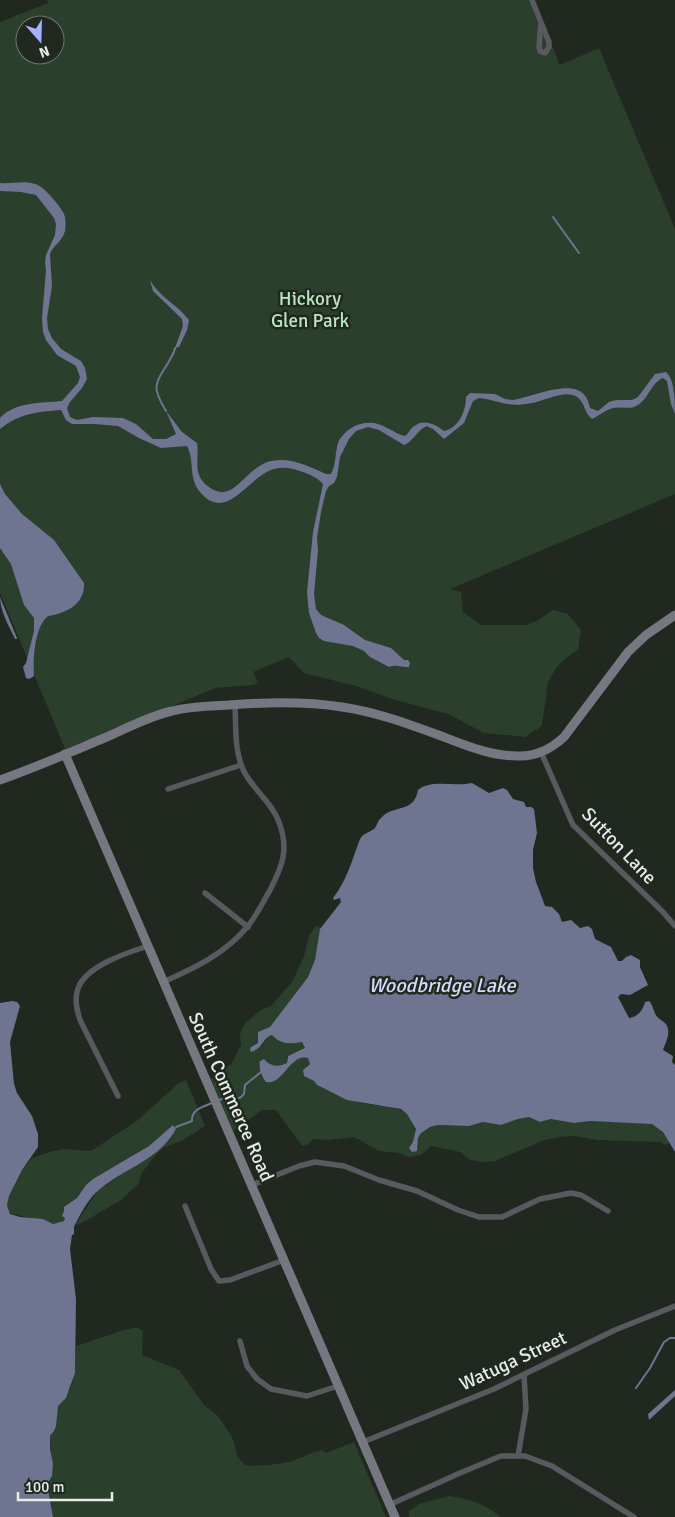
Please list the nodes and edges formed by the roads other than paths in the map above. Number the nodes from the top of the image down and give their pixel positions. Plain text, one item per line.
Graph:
1 (532, 0) edge
2 (541, 22) dead end
3 (675, 615) edge
4 (235, 704) junction
5 (541, 752) junction
6 (65, 754) junction
7 (241, 765) junction
8 (0, 780) edge
9 (168, 789) dead end
10 (205, 894) dead end
11 (675, 926) edge
12 (248, 927) junction
13 (148, 946) junction
14 (163, 982) junction
15 (118, 1096) dead end
16 (252, 1185) junction
17 (185, 1206) dead end
18 (608, 1211) dead end
19 (284, 1260) junction
20 (675, 1306) edge
21 (240, 1341) dead end
22 (524, 1375) junction
23 (338, 1386) junction
24 (363, 1442) junction
25 (518, 1456) junction
26 (390, 1505) junction
27 (395, 1517) edge
28 (634, 1517) edge

1 - 2 street
3 - 5 street
4 - 5 street
4 - 6 street
4 - 7 street
5 - 11 street, Sutton Lane
6 - 8 street
6 - 13 street, South Commerce Road
7 - 9 street
7 - 12 street
10 - 12 street
12 - 14 street
13 - 14 street, South Commerce Road
13 - 15 street
14 - 16 street, South Commerce Road
16 - 18 street
16 - 19 street, South Commerce Road
17 - 19 street
19 - 23 street, South Commerce Road
20 - 22 street, Watuga Street
21 - 23 street
22 - 24 street, Watuga Street
22 - 25 street
23 - 24 street, South Commerce Road
24 - 26 street, South Commerce Road
25 - 26 street
25 - 28 street
26 - 27 street, South Commerce Road

